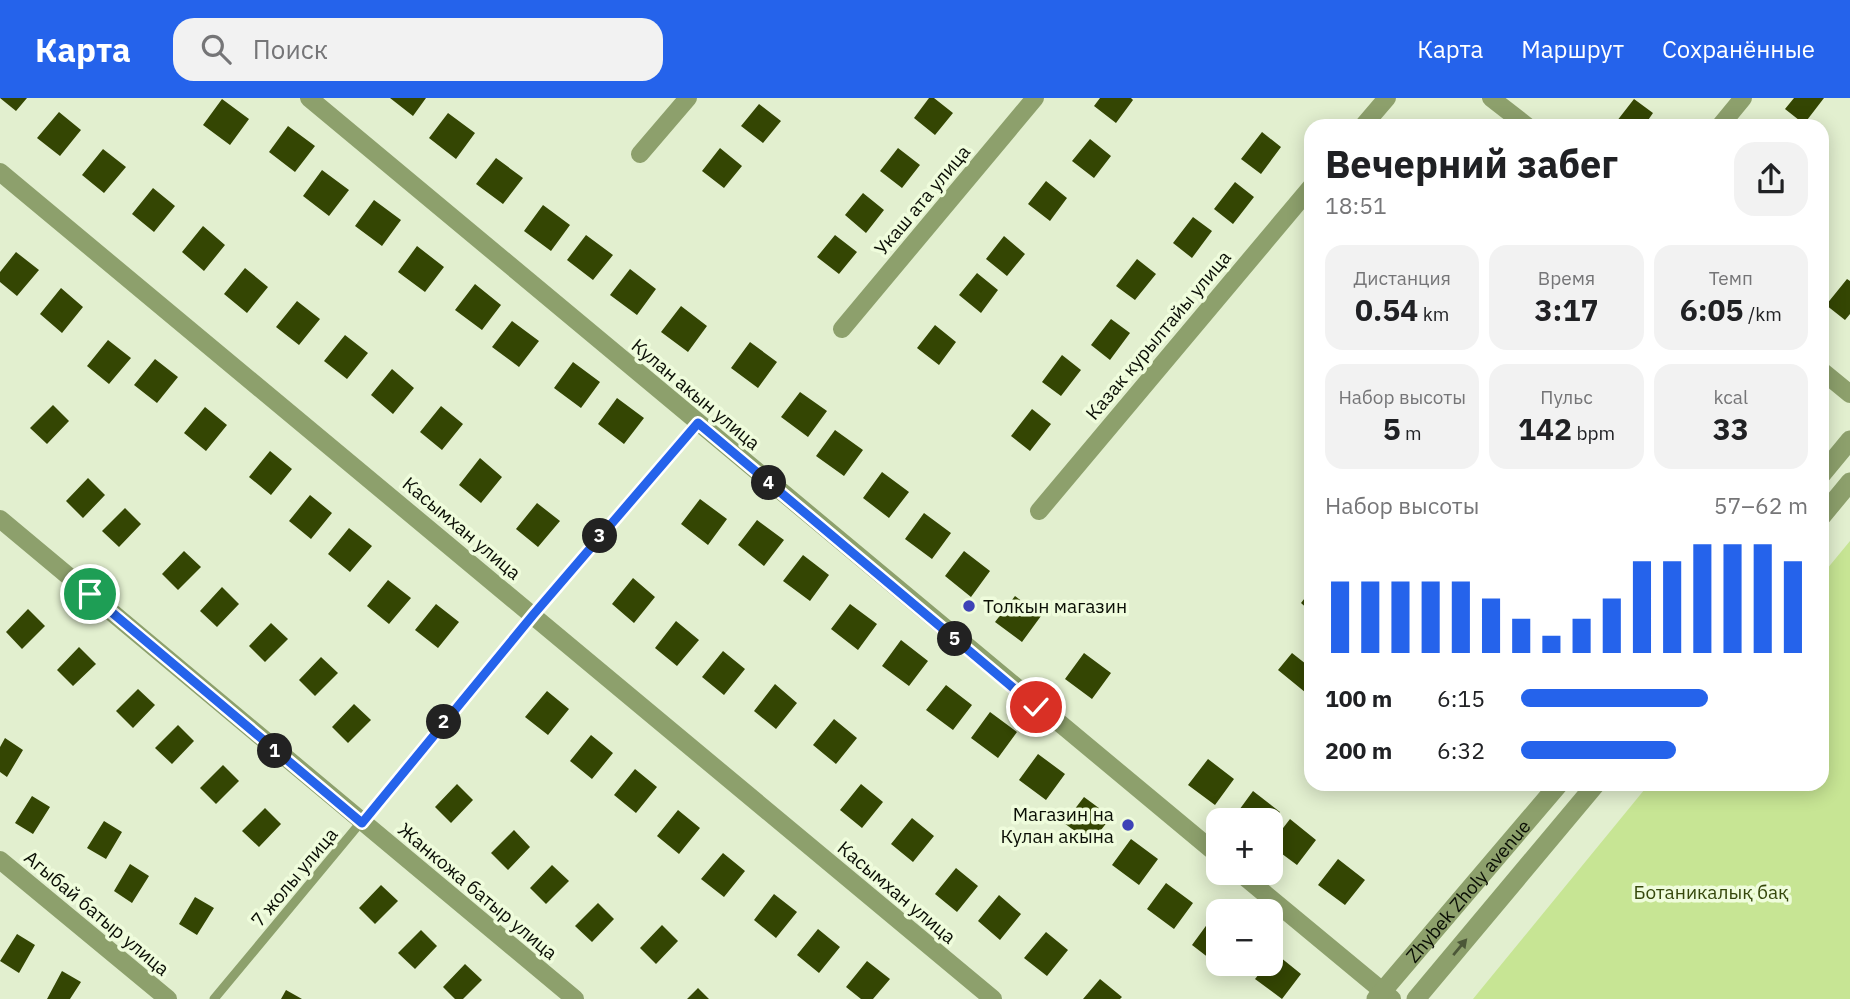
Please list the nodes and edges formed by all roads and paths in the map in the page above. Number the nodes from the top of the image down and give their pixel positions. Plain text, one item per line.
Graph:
1 (309, 98) edge
2 (688, 98) edge
3 (1035, 98) edge
4 (1387, 98) edge
5 (1492, 98) edge
6 (1743, 98) edge
7 (1369, 119) edge
8 (1518, 119) edge
9 (1726, 119) edge
10 (640, 154) dead end
11 (0, 172) edge
12 (1304, 195) edge
13 (842, 329) dead end
14 (1829, 377) edge
15 (1850, 394) edge
16 (698, 423) junction
17 (1850, 440) edge
18 (1829, 466) edge
19 (1850, 482) edge
20 (1829, 508) edge
21 (1039, 511) dead end
22 (0, 519) edge
23 (533, 615) junction
24 (1553, 791) edge
25 (1591, 791) edge
26 (362, 823) junction
27 (1206, 845) edge
28 (0, 860) edge
29 (1254, 885) edge
30 (1384, 996) edge
31 (168, 999) edge
32 (214, 999) edge
33 (575, 999) edge
34 (993, 999) edge
35 (1416, 999) edge

1 - 16 street, Кулан акын улица
2 - 10 street
3 - 13 street, Укаш ата улица
4 - 7 street
5 - 8 street
6 - 9 street
11 - 23 street, Касымхан улица
12 - 21 street, Казак курылтайы улица
14 - 15 street
16 - 23 lane, 7 жолы улица
16 - 27 street, Кулан акын улица
17 - 18 street
19 - 20 street
22 - 26 street, Жанкожа батыр улица
23 - 26 lane, 7 жолы улица
23 - 34 street, Касымхан улица
24 - 30 street, Zhybek Zholy avenue
35 -> 25 street, Zhybek Zholy avenue
26 - 32 lane, 7 жолы улица
26 - 33 street, Жанкожа батыр улица
28 - 31 street, Агыбай батыр улица
29 - 30 street

